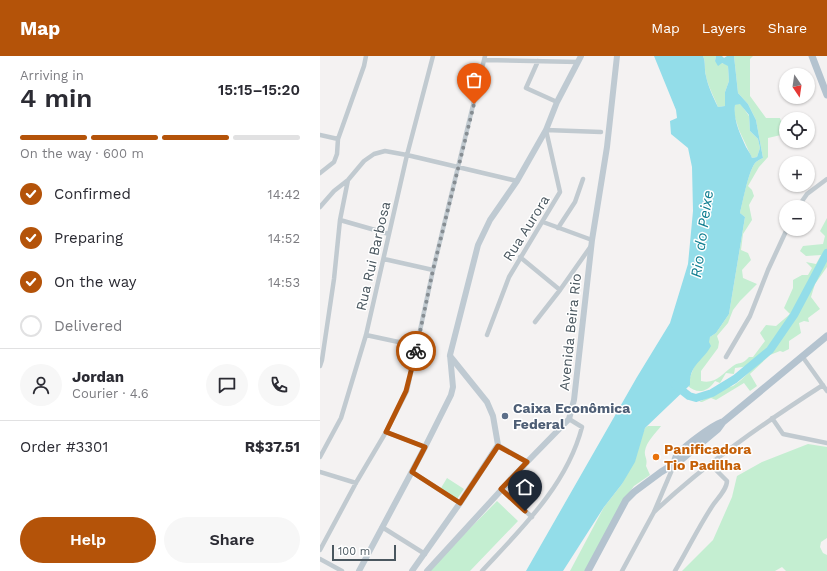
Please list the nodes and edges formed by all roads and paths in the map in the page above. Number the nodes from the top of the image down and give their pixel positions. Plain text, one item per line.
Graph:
1 (366, 56) edge
2 (433, 56) edge
3 (617, 56) edge
4 (814, 57) edge
5 (485, 58) edge
6 (579, 59) edge
7 (538, 61) junction
8 (827, 95) edge
9 (557, 102) junction
10 (546, 130) junction
11 (601, 132) dead end
12 (320, 135) edge
13 (338, 139) junction
14 (407, 155) junction
15 (458, 168) junction
16 (320, 173) edge
17 (583, 179) dead end
18 (827, 179) edge
19 (348, 180) junction
20 (517, 182) junction
21 (803, 200) edge
22 (320, 207) edge
23 (340, 220) junction
24 (543, 222) junction
25 (558, 228) junction
26 (389, 234) junction
27 (784, 236) edge
28 (592, 243) junction
29 (520, 257) junction
30 (384, 259) junction
31 (433, 270) junction
32 (560, 290) junction
33 (535, 322) dead end
34 (366, 335) junction
35 (487, 335) dead end
36 (827, 336) edge
37 (417, 346) junction
38 (323, 350) junction
39 (320, 354) edge
40 (450, 355) junction
41 (802, 356) junction
42 (726, 357) dead end
43 (320, 366) edge
44 (462, 370) junction
45 (452, 376) junction
46 (824, 385) junction
47 (827, 391) edge
48 (772, 418) junction
49 (569, 419) junction
50 (386, 432) junction
51 (827, 443) edge
52 (498, 446) junction
53 (425, 447) junction
54 (320, 457) edge
55 (714, 461) junction
56 (527, 462) junction
57 (674, 463) junction
58 (320, 472) edge
59 (412, 472) junction
60 (356, 483) junction
61 (501, 489) junction
62 (460, 503) junction
63 (654, 512) junction
64 (532, 517) junction
65 (382, 527) junction
66 (320, 550) edge
67 (425, 554) junction
68 (320, 559) edge
69 (342, 571) edge
70 (359, 571) edge
71 (412, 571) edge
72 (426, 571) edge
73 (482, 571) edge
74 (588, 571) edge
75 (622, 571) edge
76 (675, 571) edge

1 - 13 street
2 - 14 street, Rua Rui Barbosa
3 - 28 street, Avenida Beira Rio
4 - 8 main road
5 - 7 street
5 - 15 street
6 - 7 street
6 - 9 street
7 - 9 street
9 - 10 street
10 - 11 street
10 - 20 street
10 - 24 street, Rua Aurora
12 - 13 street
13 - 16 street
14 - 15 street
14 - 19 street
14 - 26 street, Rua Rui Barbosa
15 - 20 street
15 - 31 street
17 - 25 street
18 - 21 street
19 - 22 street
19 - 23 street
20 - 40 street
23 - 26 street
23 - 38 street
24 - 25 street
24 - 29 street, Rua Aurora
25 - 28 street
26 - 30 street, Rua Rui Barbosa
27 - 42 street
28 - 32 street
28 - 49 street, Avenida Beira Rio
29 - 32 street
29 - 35 street, Rua Aurora
30 - 31 street
30 - 34 street, Rua Rui Barbosa
31 - 37 street
32 - 33 street
34 - 37 street
34 - 54 street, Rua Rui Barbosa
36 - 41 main road
37 - 50 street
38 - 39 street
38 - 43 street
40 - 44 street
40 - 45 street
41 - 46 street
41 - 57 main road
44 - 45 street
44 - 52 street
45 - 53 street
46 - 47 street
46 - 48 street
48 - 51 street
48 - 55 street
49 - 56 street
49 - 64 street
50 - 53 street
50 - 60 street
52 - 56 street
52 - 62 street
53 - 59 street
55 - 63 street
55 - 76 street
56 - 61 street
57 - 63 street
57 - 74 main road
58 - 60 street
59 - 62 street
59 - 65 street
60 - 66 street
61 - 64 street
61 - 72 street
62 - 67 street
63 - 75 street
64 - 73 street
65 - 67 street
65 - 70 street
67 - 71 street
68 - 69 street

